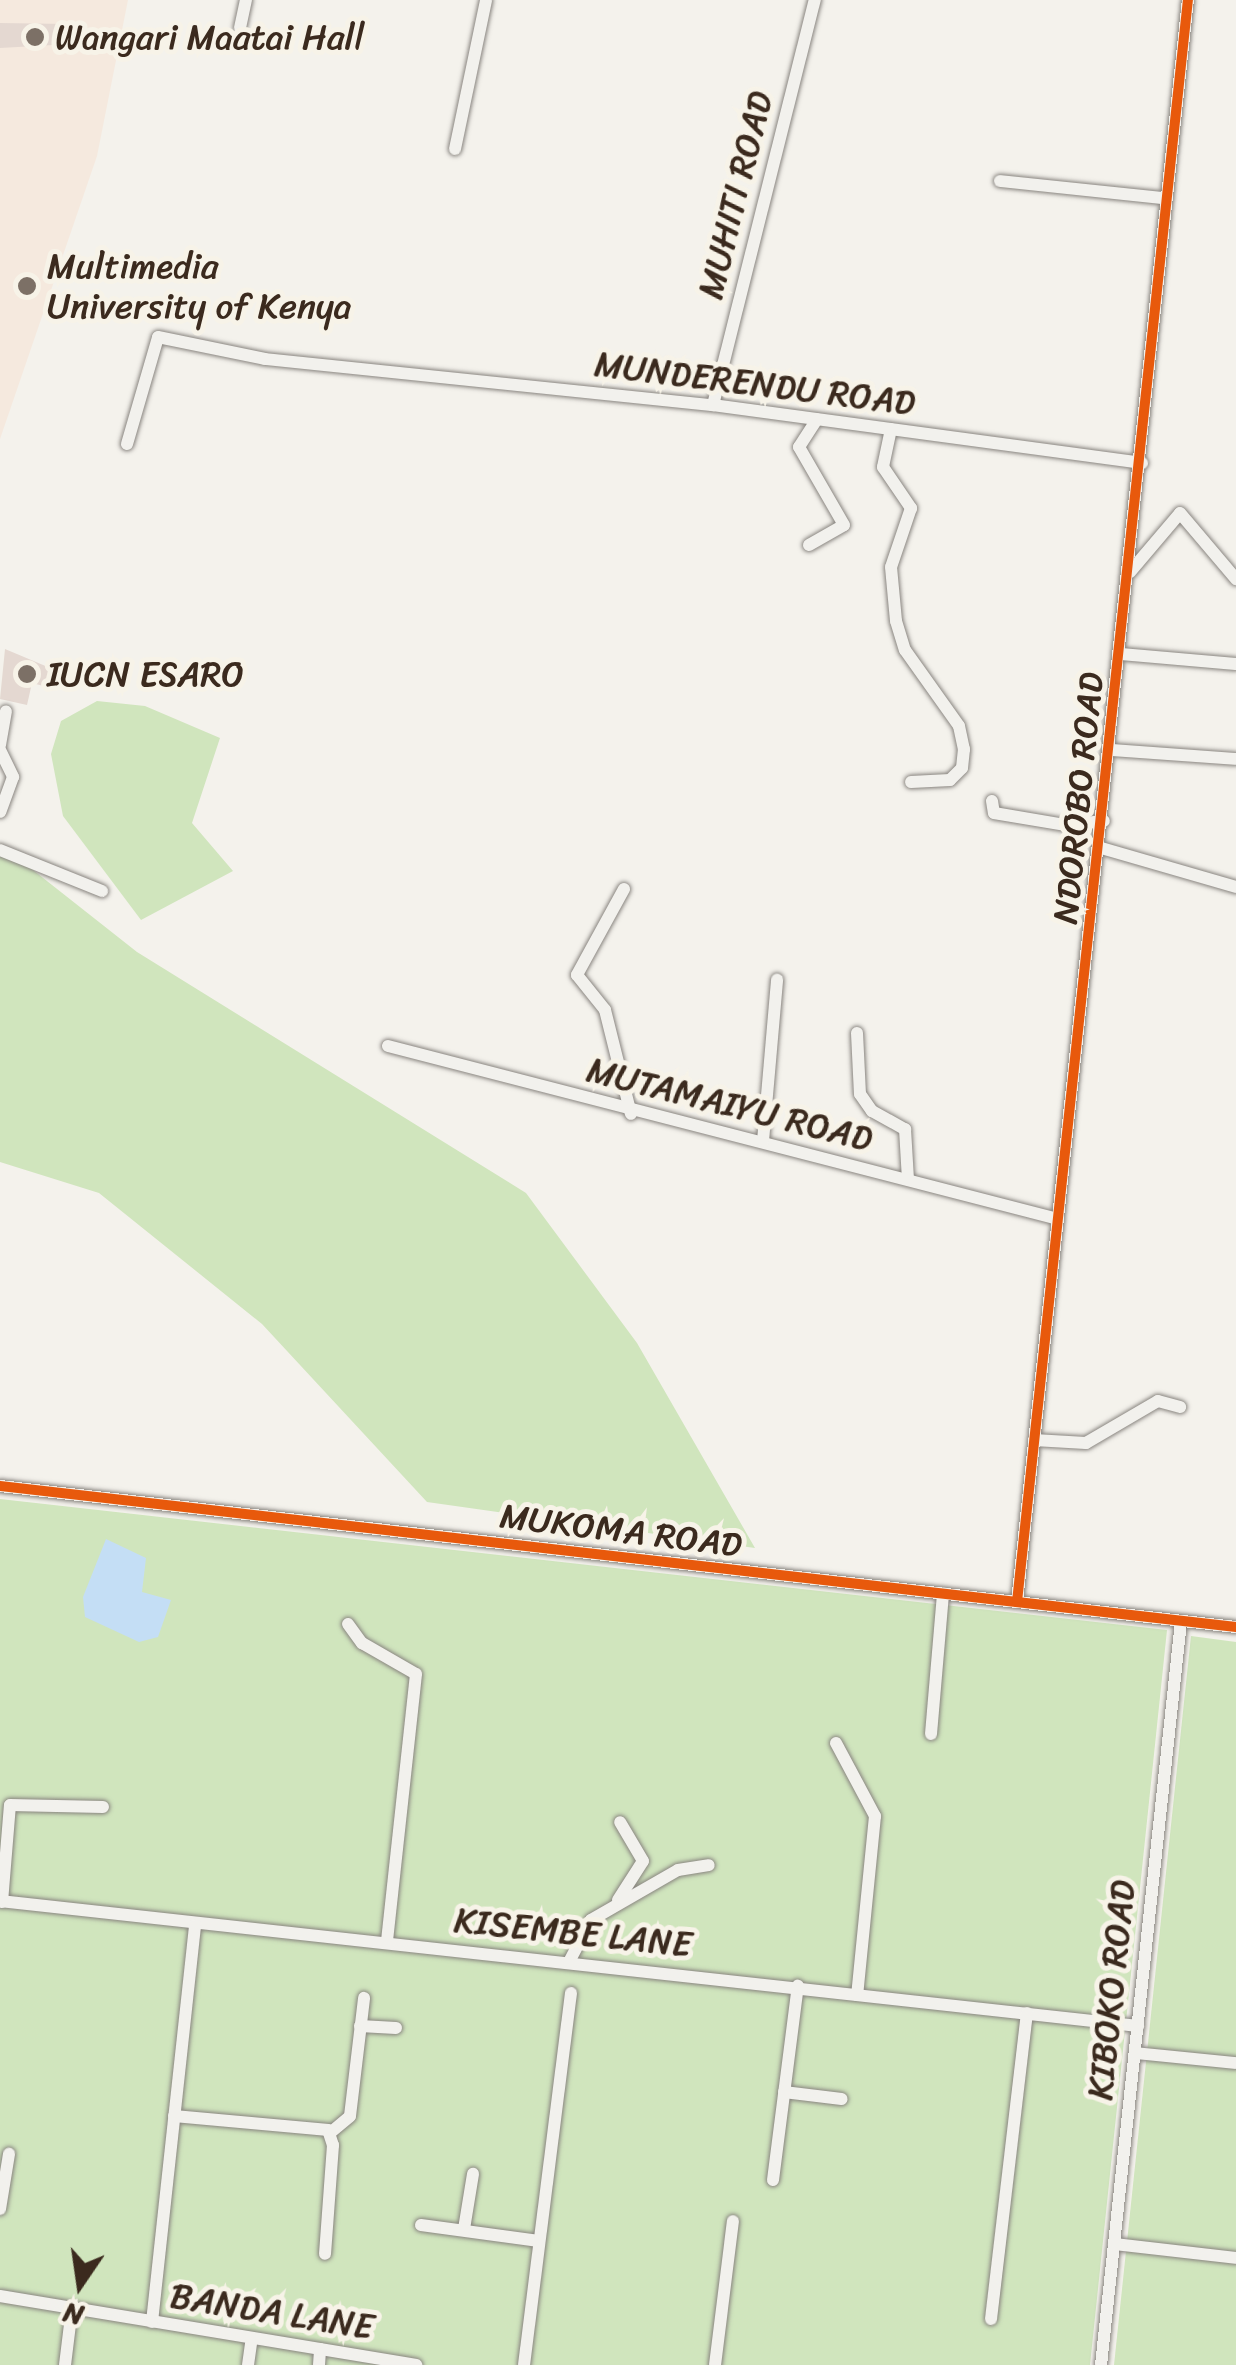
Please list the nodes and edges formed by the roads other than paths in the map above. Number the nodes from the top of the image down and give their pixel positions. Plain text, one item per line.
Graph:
1 (246, 0) edge
2 (486, 0) edge
3 (816, 0) edge
4 (1188, 0) edge
5 (240, 28) dead end
6 (455, 149) dead end
7 (1000, 180) dead end
8 (1164, 198) junction
9 (714, 405) junction
10 (817, 419) junction
11 (890, 429) junction
12 (126, 444) dead end
13 (1142, 463) junction
14 (809, 545) dead end
15 (1128, 574) junction
16 (1236, 579) edge
17 (1121, 654) junction
18 (1236, 664) edge
19 (6, 712) dead end
20 (0, 748) edge
21 (1111, 750) junction
22 (1236, 759) edge
23 (911, 782) dead end
24 (992, 801) dead end
25 (0, 812) edge
26 (1104, 821) junction
27 (1101, 848) junction
28 (0, 850) edge
29 (1236, 887) edge
30 (624, 890) dead end
31 (102, 891) dead end
32 (776, 980) dead end
33 (857, 1033) dead end
34 (388, 1046) dead end
35 (631, 1114) junction
36 (763, 1141) junction
37 (908, 1179) junction
38 (1058, 1219) junction
39 (1180, 1406) dead end
40 (1034, 1440) junction
41 (0, 1486) edge
42 (943, 1594) junction
43 (1017, 1602) junction
44 (1181, 1621) junction
45 (348, 1624) dead end
46 (1236, 1627) edge
47 (930, 1734) dead end
48 (836, 1742) dead end
49 (103, 1807) dead end
50 (620, 1822) dead end
51 (709, 1865) dead end
52 (1, 1901) edge
53 (614, 1906) junction
54 (194, 1925) junction
55 (387, 1942) junction
56 (569, 1962) junction
57 (798, 1986) junction
58 (571, 1993) dead end
59 (857, 1995) junction
60 (364, 1998) dead end
61 (1027, 2013) junction
62 (360, 2026) junction
63 (1138, 2026) junction
64 (396, 2028) dead end
65 (1135, 2053) junction
66 (1236, 2063) edge
67 (784, 2092) junction
68 (842, 2099) dead end
69 (174, 2116) junction
70 (330, 2133) junction
71 (9, 2154) dead end
72 (472, 2174) dead end
73 (773, 2180) dead end
74 (0, 2209) edge
75 (734, 2221) dead end
76 (421, 2224) dead end
77 (464, 2230) junction
78 (539, 2241) junction
79 (1114, 2244) junction
80 (324, 2254) dead end
81 (1236, 2258) edge
82 (0, 2296) edge
83 (72, 2308) junction
84 (991, 2319) dead end
85 (152, 2322) junction
86 (252, 2338) junction
87 (320, 2350) junction
88 (65, 2365) edge
89 (248, 2365) edge
90 (319, 2365) edge
91 (416, 2365) edge
92 (524, 2365) edge
93 (715, 2365) edge
94 (1101, 2365) edge

1 - 5 street
2 - 6 street
3 - 9 street, MUHITI ROAD
4 - 8 street, NDOROBO ROAD
7 - 8 street
8 - 13 street, NDOROBO ROAD
9 - 10 street, MUNDERENDU ROAD
9 - 12 street, MUNDERENDU ROAD
10 - 11 street, MUNDERENDU ROAD
10 - 14 street
11 - 13 street, MUNDERENDU ROAD
11 - 23 street
13 - 15 street, NDOROBO ROAD
15 - 16 street
15 - 17 street, NDOROBO ROAD
17 - 18 street
17 - 21 street, NDOROBO ROAD
19 - 20 street
20 - 25 street
21 - 22 street
21 - 26 street, NDOROBO ROAD
24 - 26 street
26 - 27 street, NDOROBO ROAD
27 - 29 street
27 - 38 street, NDOROBO ROAD
28 - 31 street
30 - 35 street
32 - 36 street
33 - 37 street
34 - 35 street, MUTAMAIYU ROAD
35 - 36 street, MUTAMAIYU ROAD
36 - 37 street, MUTAMAIYU ROAD
37 - 38 street, MUTAMAIYU ROAD
38 - 40 street, NDOROBO ROAD
39 - 40 street
40 - 43 street, NDOROBO ROAD
41 - 42 street, MUKOMA ROAD
42 - 43 street, MUKOMA ROAD
42 - 47 street
43 - 44 street, MUKOMA ROAD
44 - 46 street, MUKOMA ROAD
44 - 63 street, KIBOKO ROAD
45 - 55 street
48 - 59 street
49 - 52 street
50 - 53 street
51 - 53 street
52 - 54 street, KISEMBE LANE
53 - 56 street
54 - 55 street, KISEMBE LANE
54 - 69 street
55 - 56 street, KISEMBE LANE
56 - 57 street, KISEMBE LANE
57 - 59 street, KISEMBE LANE
57 - 67 street
58 - 78 street
59 - 61 street, KISEMBE LANE
60 - 62 street
61 - 63 street, KISEMBE LANE
61 - 84 street
62 - 64 street
62 - 70 street
63 - 65 street, KIBOKO ROAD
65 - 66 street
65 - 79 street, KIBOKO ROAD
67 - 68 street
67 - 73 street
69 - 70 street
69 - 85 street
70 - 80 street
71 - 74 street
72 - 77 street
75 - 93 street
76 - 77 street
77 - 78 street
78 - 92 street
79 - 81 street
79 - 94 street, KIBOKO ROAD
82 - 83 street, BANDA LANE
83 - 85 street, BANDA LANE
83 - 88 street
85 - 86 street, BANDA LANE
86 - 87 street, BANDA LANE
86 - 89 street
87 - 90 street
87 - 91 street, BANDA LANE

